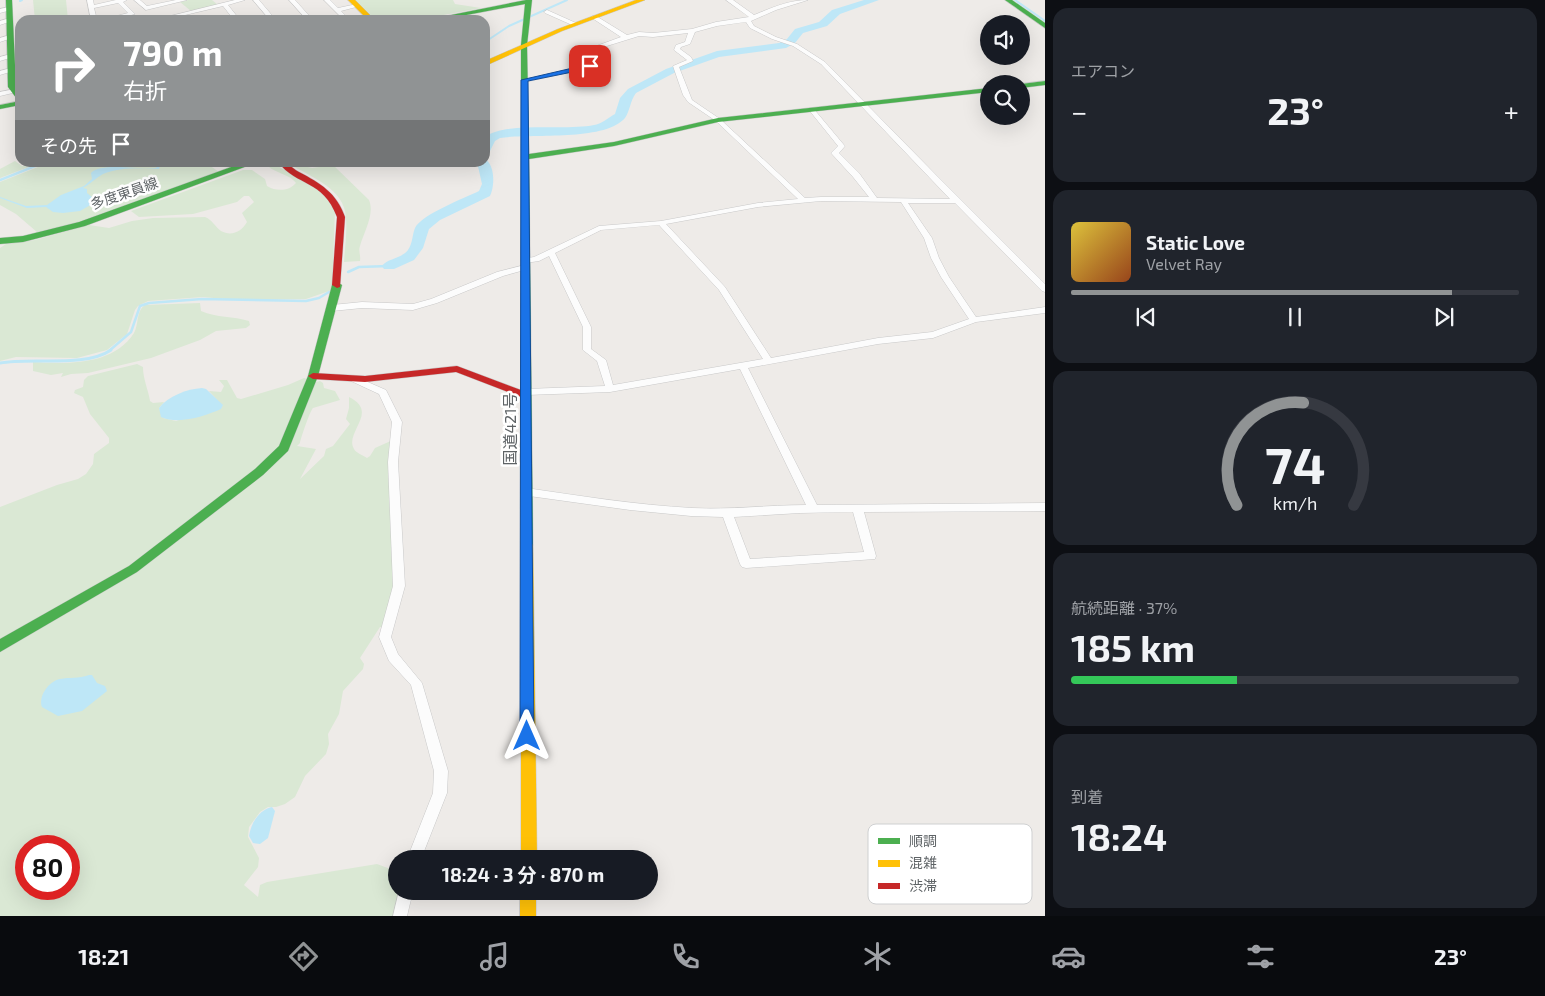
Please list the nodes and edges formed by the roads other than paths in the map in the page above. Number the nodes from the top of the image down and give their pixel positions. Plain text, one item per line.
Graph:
1 (90, 0) edge
2 (121, 0) edge
3 (136, 0) edge
4 (184, 0) edge
5 (242, 0) edge
6 (256, 0) edge
7 (292, 0) edge
8 (328, 0) edge
9 (642, 0) edge
10 (729, 0) edge
11 (805, 0) edge
12 (1008, 0) edge
13 (0, 1) edge
14 (528, 1) edge
15 (354, 3) edge
16 (224, 4) junction
17 (91, 7) junction
18 (6, 10) edge
19 (338, 10) junction
20 (547, 12) dead end
21 (93, 15) edge
22 (127, 15) edge
23 (189, 15) edge
24 (233, 15) edge
25 (269, 15) edge
26 (306, 15) edge
27 (342, 15) edge
28 (367, 15) edge
29 (455, 15) edge
30 (594, 17) junction
31 (751, 19) junction
32 (574, 24) junction
33 (1045, 26) edge
34 (692, 31) junction
35 (626, 37) junction
36 (5, 39) edge
37 (524, 45) junction
38 (6, 57) edge
39 (490, 62) edge
40 (6, 71) edge
41 (525, 80) junction
42 (1045, 84) edge
43 (1030, 85) edge
44 (15, 90) edge
45 (980, 91) edge
46 (0, 94) edge
47 (15, 94) edge
48 (15, 104) edge
49 (862, 104) junction
50 (0, 108) edge
51 (811, 109) junction
52 (718, 120) junction
53 (525, 157) junction
54 (240, 167) edge
55 (285, 167) edge
56 (804, 200) junction
57 (875, 200) junction
58 (903, 200) junction
59 (957, 201) junction
60 (661, 222) junction
61 (0, 241) edge
62 (551, 252) junction
63 (525, 264) junction
64 (1045, 289) edge
65 (332, 308) junction
66 (1045, 310) edge
67 (974, 320) junction
68 (768, 360) junction
69 (742, 365) junction
70 (313, 376) junction
71 (354, 380) junction
72 (610, 389) junction
73 (526, 394) junction
74 (526, 492) junction
75 (1045, 507) edge
76 (814, 510) junction
77 (858, 510) junction
78 (727, 514) junction
79 (0, 646) edge
80 (418, 850) edge
81 (529, 850) edge
82 (404, 900) edge
83 (528, 900) edge
84 (400, 916) edge
85 (528, 916) edge

1 - 17 street
2 - 17 street
2 - 22 street
3 - 4 street
5 - 16 street
6 - 25 street
7 - 26 street
8 - 19 street
9 - 30 main road
10 - 31 street
11 - 31 street
12 - 33 main road
13 - 18 main road
14 - 29 main road
14 - 37 main road, 国道421号
15 - 19 street
15 - 28 main road
16 - 23 street
16 - 24 street
17 - 21 street
18 - 36 main road
19 - 27 street
20 - 32 street
30 - 32 main road
30 - 35 street
31 - 34 street
31 - 49 street
32 - 37 main road
34 - 35 street
34 - 52 street
35 - 41 street
36 - 38 main road
37 - 39 main road
37 - 41 main road, 国道421号
38 - 40 main road
40 - 44 main road
41 - 53 main road, 国道421号
42 - 43 main road
45 - 49 main road
46 - 47 street
48 - 50 main road
49 - 51 main road
49 - 59 street
51 - 52 main road
51 - 57 street
52 - 53 main road
52 - 56 street
53 - 63 main road, 国道421号
54 - 61 main road, 多度東員線
55 - 65 main road
56 - 57 street
56 - 60 street
57 - 58 street
58 - 59 street
58 - 67 street
59 - 64 street
60 - 62 street
60 - 68 street
62 - 63 street
62 - 72 street
63 - 65 street
63 - 73 main road, 国道421号
65 - 70 main road
66 - 67 street
67 - 68 street
68 - 69 street
69 - 72 street
69 - 76 street
70 - 71 main road
70 - 79 main road
71 - 73 main road
71 - 80 street
72 - 73 street
73 - 74 main road, 国道421号
74 - 78 street
74 - 81 main road, 国道421号
75 - 77 street
76 - 77 street
76 - 78 street
77 - 78 street
82 - 84 street
83 - 85 main road

